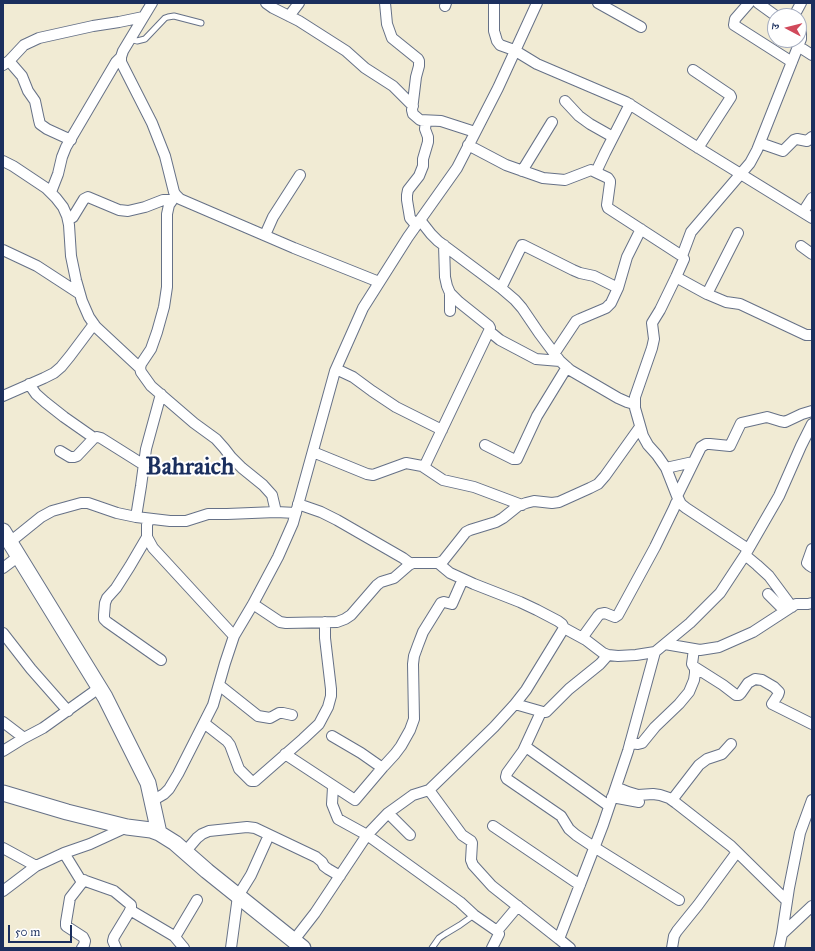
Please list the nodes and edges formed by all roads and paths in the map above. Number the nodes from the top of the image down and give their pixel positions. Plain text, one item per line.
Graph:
1 (152, 3) edge
2 (266, 3) edge
3 (299, 3) edge
4 (385, 3) edge
5 (494, 3) edge
6 (537, 3) edge
7 (598, 3) edge
8 (749, 3) edge
9 (758, 3) edge
10 (767, 10) edge
11 (289, 16) junction
12 (143, 17) junction
13 (201, 22) dead end
14 (641, 27) dead end
15 (130, 39) junction
16 (797, 48) edge
17 (801, 48) edge
18 (514, 50) junction
19 (812, 55) edge
20 (121, 57) junction
21 (792, 62) junction
22 (6, 63) edge
23 (694, 70) dead end
24 (565, 101) dead end
25 (630, 104) junction
26 (413, 106) junction
27 (426, 121) junction
28 (552, 122) dead end
29 (475, 132) junction
30 (613, 137) junction
31 (812, 137) edge
32 (71, 140) junction
33 (760, 143) junction
34 (468, 145) junction
35 (698, 148) junction
36 (3, 161) edge
37 (522, 171) junction
38 (596, 172) junction
39 (740, 173) junction
40 (300, 175) dead end
41 (51, 192) junction
42 (812, 198) edge
43 (174, 202) junction
44 (808, 215) edge
45 (68, 220) junction
46 (418, 222) junction
47 (641, 229) junction
48 (738, 233) dead end
49 (265, 235) junction
50 (444, 246) junction
51 (801, 246) dead end
52 (3, 250) edge
53 (812, 254) edge
54 (682, 256) junction
55 (676, 277) junction
56 (379, 282) junction
57 (500, 288) junction
58 (618, 288) junction
59 (450, 293) junction
60 (80, 294) junction
61 (707, 294) junction
62 (450, 311) dead end
63 (94, 324) junction
64 (489, 330) junction
65 (812, 335) edge
66 (560, 361) junction
67 (140, 368) junction
68 (336, 369) junction
69 (29, 384) junction
70 (161, 394) junction
71 (3, 396) edge
72 (634, 404) junction
73 (812, 411) edge
74 (812, 424) edge
75 (640, 427) junction
76 (442, 430) junction
77 (94, 438) junction
78 (485, 445) dead end
79 (60, 452) dead end
80 (313, 452) junction
81 (693, 462) junction
82 (144, 465) junction
83 (422, 466) junction
84 (666, 468) junction
85 (678, 499) junction
86 (522, 505) junction
87 (275, 507) junction
88 (297, 508) junction
89 (136, 517) junction
90 (149, 519) junction
91 (6, 536) edge
92 (147, 537) junction
93 (812, 549) edge
94 (747, 552) junction
95 (18, 556) junction
96 (438, 563) junction
97 (411, 564) junction
98 (812, 567) edge
99 (3, 568) edge
100 (463, 579) junction
101 (768, 594) dead end
102 (253, 604) junction
103 (811, 605) edge
104 (789, 609) junction
105 (325, 622) junction
106 (564, 628) junction
107 (3, 633) edge
108 (234, 636) junction
109 (582, 638) junction
110 (665, 644) junction
111 (694, 649) junction
112 (655, 652) junction
113 (608, 655) junction
114 (161, 660) dead end
115 (693, 666) junction
116 (219, 685) junction
117 (99, 688) junction
118 (515, 704) junction
119 (68, 711) junction
120 (541, 712) junction
121 (292, 715) dead end
122 (3, 722) edge
123 (204, 723) junction
124 (812, 724) edge
125 (332, 736) dead end
126 (24, 738) junction
127 (630, 743) junction
128 (731, 744) dead end
129 (526, 747) junction
130 (3, 751) edge
131 (285, 754) junction
132 (383, 767) junction
133 (333, 786) junction
134 (616, 787) junction
135 (428, 790) junction
136 (3, 793) edge
137 (672, 800) junction
138 (812, 800) edge
139 (152, 801) junction
140 (611, 801) junction
141 (639, 802) dead end
142 (388, 813) junction
143 (492, 826) dead end
144 (127, 827) junction
145 (159, 833) junction
146 (269, 835) junction
147 (368, 835) junction
148 (410, 835) dead end
149 (3, 848) edge
150 (594, 848) junction
151 (186, 852) junction
152 (737, 852) junction
153 (64, 853) junction
154 (36, 866) junction
155 (340, 876) junction
156 (84, 880) junction
157 (580, 885) junction
158 (3, 891) edge
159 (238, 896) junction
160 (197, 900) dead end
161 (679, 900) dead end
162 (787, 901) junction
163 (518, 906) junction
164 (812, 906) edge
165 (130, 910) junction
166 (474, 915) junction
167 (497, 931) junction
168 (782, 934) junction
169 (175, 937) junction
170 (559, 939) junction
171 (298, 944) edge
172 (82, 948) edge
173 (116, 948) edge
174 (184, 948) edge
175 (231, 948) edge
176 (432, 948) edge
177 (492, 948) edge
178 (570, 948) edge
179 (672, 948) edge
180 (780, 948) edge

1 - 12 street
2 - 11 street
3 - 11 street
4 - 26 street
5 - 18 street
6 - 18 street
7 - 14 street
8 - 21 street
9 - 10 street
11 - 26 street
12 - 15 street
12 - 22 street
13 - 15 lane
15 - 20 street
16 - 21 street
17 - 19 street
18 - 25 street
18 - 29 street
20 - 32 street
20 - 43 street
21 - 33 street
22 - 32 street
23 - 35 street
24 - 30 street
25 - 30 street
25 - 35 street
26 - 27 street
27 - 29 street
27 - 46 street
28 - 37 street
29 - 34 street
30 - 38 street
31 - 33 street
32 - 41 street
33 - 39 street
34 - 37 street
34 - 46 street
35 - 39 street
36 - 41 street
37 - 38 street
38 - 47 street
39 - 44 street
39 - 54 street
40 - 49 street
41 - 45 street
42 - 44 street
43 - 45 street
43 - 49 street
43 - 67 street
45 - 60 street
46 - 50 street
46 - 56 street
47 - 54 street
47 - 58 street
48 - 61 street
49 - 56 street
50 - 57 street
50 - 59 street
51 - 53 street
52 - 60 street
54 - 55 street
55 - 61 street
55 - 72 street
56 - 68 street
57 - 58 street
57 - 66 street
58 - 66 street
59 - 62 street
59 - 64 street
60 - 63 street
61 - 65 street
63 - 67 street
63 - 69 street
64 - 66 street
64 - 76 street
66 - 72 street
66 - 78 street
67 - 70 street
68 - 76 street
68 - 80 street
69 - 71 street
69 - 77 street
70 - 82 street
70 - 87 street
72 - 75 street
73 - 81 street
74 - 94 street
75 - 84 street
75 - 86 street
76 - 83 street
77 - 79 street
77 - 82 street
80 - 83 street
80 - 88 street
81 - 84 street
81 - 85 street
82 - 89 street
83 - 86 street
84 - 85 street
85 - 94 street
85 - 109 street
86 - 96 street
87 - 88 street
87 - 90 street
88 - 97 street
88 - 102 street
89 - 90 street
89 - 91 street
90 - 92 street
91 - 95 main road
92 - 108 street
92 - 114 street
93 - 98 street
94 - 104 street
94 - 110 street
95 - 99 street
95 - 117 main road
96 - 97 street
96 - 100 street
97 - 105 street
100 - 106 street
100 - 132 street
101 - 104 street
102 - 105 street
102 - 108 street
103 - 104 street
104 - 111 street
105 - 131 street
106 - 109 street
106 - 118 street
107 - 119 street
108 - 116 street
109 - 113 street
110 - 111 street
110 - 112 street
111 - 115 street
112 - 113 street
112 - 127 street
113 - 120 street
115 - 124 street
115 - 127 street
116 - 121 street
116 - 123 street
117 - 119 street
117 - 139 main road
118 - 120 street
118 - 135 street
119 - 126 street
120 - 129 street
122 - 126 street
123 - 131 street
123 - 139 street
125 - 132 street
126 - 130 street
127 - 134 street
128 - 137 street
129 - 140 street
129 - 150 street
131 - 133 street
132 - 133 street
133 - 147 street
134 - 137 street
134 - 140 street
135 - 142 street
135 - 163 street
136 - 144 main road
137 - 152 street
138 - 162 street
139 - 145 main road
140 - 141 street
140 - 150 street
142 - 147 street
142 - 148 street
143 - 157 street
144 - 145 main road
144 - 153 street
145 - 151 main road
146 - 151 street
146 - 155 street
146 - 159 street
147 - 155 street
147 - 166 street
149 - 154 street
150 - 157 street
150 - 161 street
151 - 159 main road
152 - 162 street
152 - 179 street
153 - 154 street
153 - 156 street
154 - 158 street
155 - 171 street
156 - 165 street
156 - 172 street
157 - 170 street
159 - 171 main road
159 - 175 street
160 - 169 street
162 - 168 street
163 - 167 street
163 - 170 street
164 - 168 street
165 - 169 street
165 - 173 street
166 - 167 street
166 - 176 lane
167 - 177 street
168 - 180 street
169 - 174 street
170 - 178 street

